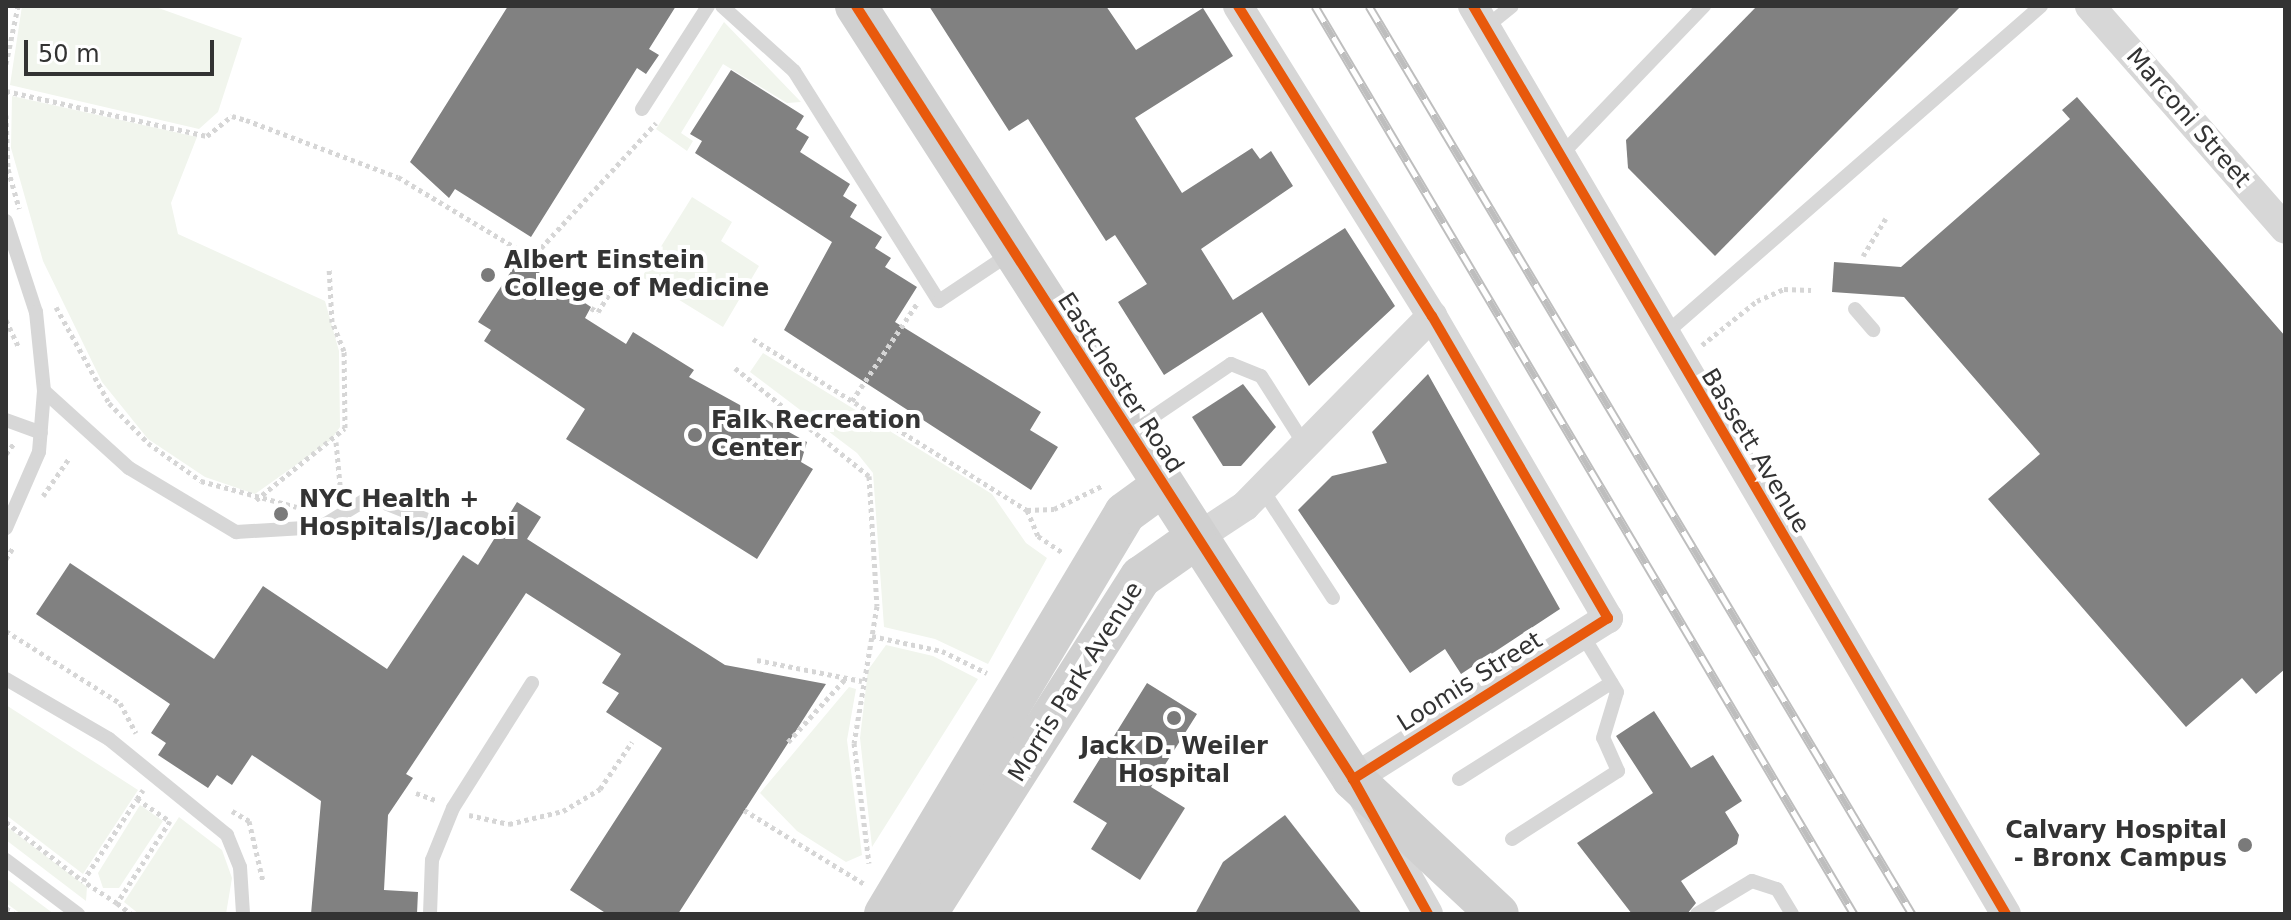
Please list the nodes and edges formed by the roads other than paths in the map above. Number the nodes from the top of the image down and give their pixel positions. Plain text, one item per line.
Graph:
1 (708, 6) edge
2 (722, 6) edge
3 (856, 6) edge
4 (1238, 6) edge
5 (1512, 6) edge
6 (1704, 6) edge
7 (2041, 6) edge
8 (2103, 10) edge
9 (1479, 17) edge
10 (642, 109) dead end
11 (1560, 156) junction
12 (6, 221) edge
13 (2285, 229) edge
14 (1012, 253) junction
15 (1855, 309) dead end
16 (1432, 316) junction
17 (1873, 330) dead end
18 (1663, 336) junction
19 (44, 391) junction
20 (6, 420) edge
21 (41, 433) junction
22 (1128, 434) junction
23 (1305, 445) junction
24 (1162, 486) junction
25 (1262, 489) junction
26 (437, 524) dead end
27 (6, 528) edge
28 (1195, 539) junction
29 (1333, 598) dead end
30 (1582, 634) junction
31 (6, 679) edge
32 (532, 683) dead end
33 (1611, 683) junction
34 (1353, 779) junction
35 (1459, 779) dead end
36 (1512, 839) dead end
37 (6, 860) edge
38 (882, 903) edge
39 (78, 914) edge
40 (243, 914) edge
41 (430, 914) edge
42 (926, 914) edge
43 (1428, 914) edge
44 (1498, 914) edge
45 (1697, 914) edge
46 (1792, 914) edge
47 (2006, 914) edge

1 - 10 lane
2 - 14 lane
3 - 14 main road, Eastchester Road
4 - 16 street
5 - 9 lane
6 - 11 lane
7 - 18 lane
8 - 13 street, Marconi Street
9 - 11 street, Bassett Avenue
11 - 18 street, Bassett Avenue
12 - 19 lane
14 - 22 main road, Eastchester Road
15 - 17 lane
16 - 23 street, Morris Park Avenue
16 - 30 street, Loomis Street
18 - 47 street, Bassett Avenue
19 - 21 lane
19 - 26 lane
20 - 21 lane
21 - 27 lane
22 - 23 lane
22 - 24 main road, Eastchester Road
23 - 25 street, Morris Park Avenue
24 - 28 main road, Eastchester Road
24 - 38 main road, Morris Park Avenue
25 - 28 street, Morris Park Avenue
25 - 29 lane
28 - 34 main road, Eastchester Road
28 - 42 main road, Morris Park Avenue
30 - 33 lane
30 - 34 street, Loomis Street
31 - 40 lane
32 - 41 lane
33 - 35 lane
33 - 36 lane
34 - 43 street
34 - 44 main road, Eastchester Road
37 - 39 lane
45 - 46 lane

